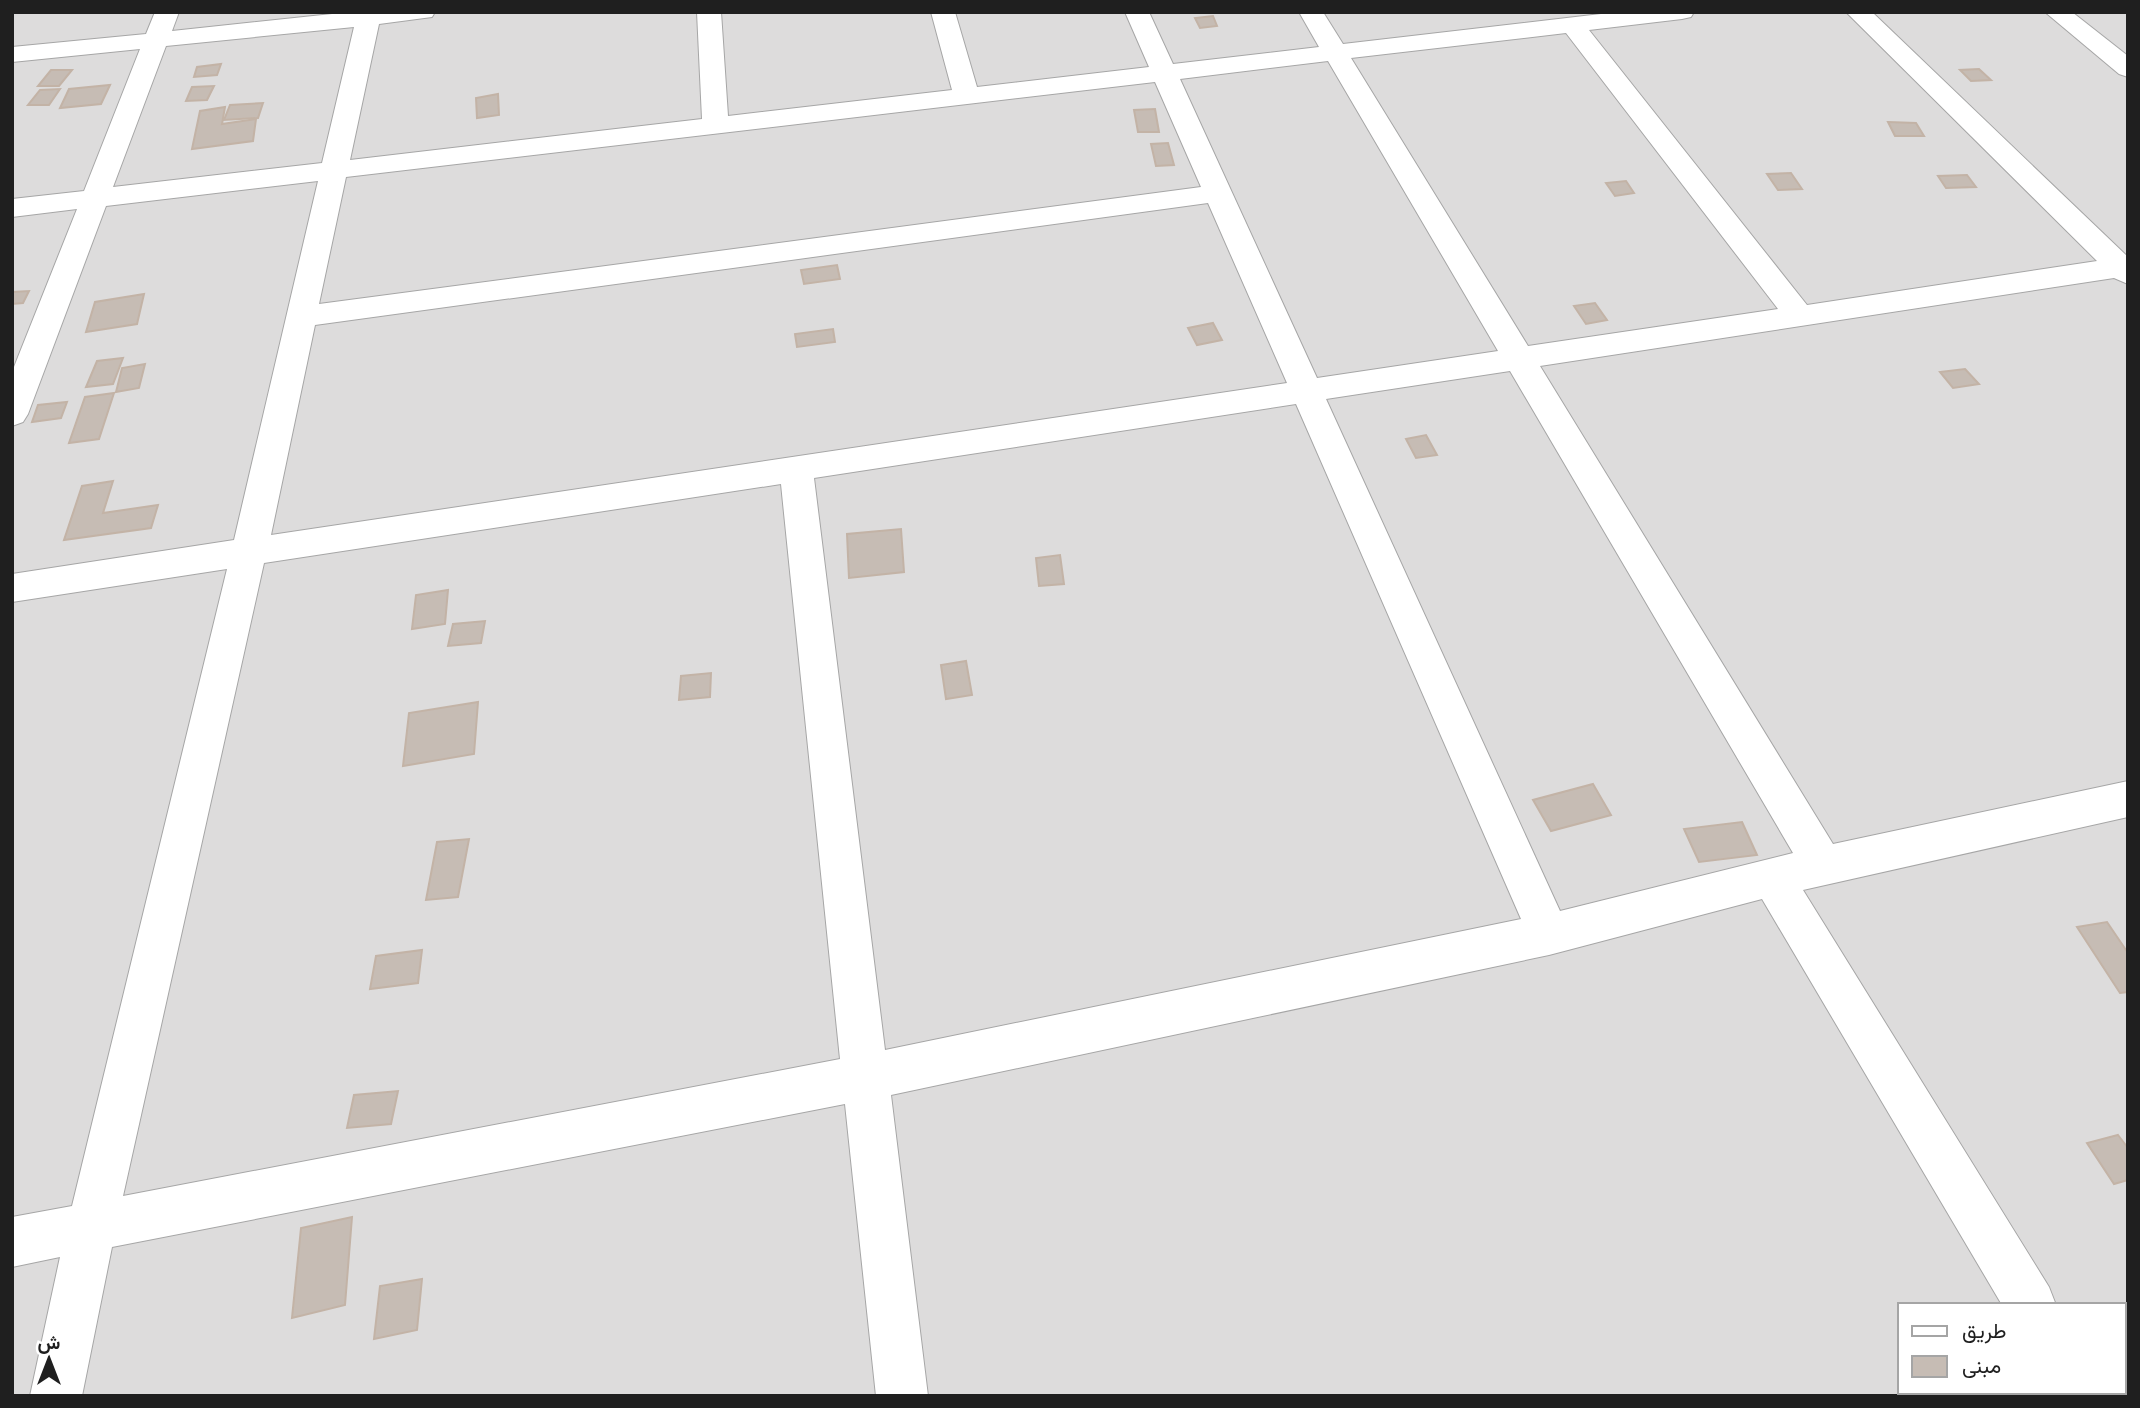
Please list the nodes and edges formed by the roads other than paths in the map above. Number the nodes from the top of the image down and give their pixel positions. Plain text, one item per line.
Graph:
1 (167, 12) edge
2 (424, 12) edge
3 (709, 12) edge
4 (943, 12) edge
5 (1137, 12) edge
6 (1311, 12) edge
7 (1682, 12) edge
8 (1858, 12) edge
9 (2057, 12) edge
10 (368, 15) edge
11 (1604, 17) edge
12 (1572, 25) junction
13 (157, 40) junction
14 (1336, 53) junction
15 (12, 55) edge
16 (2128, 69) edge
17 (1165, 74) junction
18 (967, 95) junction
19 (715, 125) junction
20 (334, 170) junction
21 (1218, 193) junction
22 (95, 198) junction
23 (12, 208) edge
24 (2125, 269) edge
25 (301, 317) junction
26 (1800, 317) junction
27 (1519, 359) junction
28 (1307, 393) junction
29 (12, 414) edge
30 (796, 469) junction
31 (249, 553) junction
32 (12, 588) edge
33 (2128, 799) edge
34 (1823, 866) junction
35 (1772, 877) junction
36 (1549, 934) junction
37 (865, 1077) junction
38 (92, 1226) junction
39 (12, 1242) edge
40 (2030, 1303) edge
41 (56, 1396) edge
42 (902, 1396) edge

1 - 13 street
2 - 10 street
3 - 19 street
4 - 18 street
5 - 17 street
6 - 14 street
7 - 11 street
8 - 24 street
9 - 16 street
10 - 13 street
10 - 20 street
11 - 12 street
12 - 14 street
12 - 26 street
13 - 15 street
13 - 22 street
14 - 17 street
14 - 27 street
17 - 18 street
17 - 21 street
18 - 19 street
19 - 20 street
20 - 22 street
20 - 25 street
21 - 25 street
21 - 28 street
22 - 23 street
22 - 29 street
24 - 26 street
25 - 31 street
26 - 27 street
27 - 28 street
27 - 34 street
28 - 30 street
28 - 36 street
30 - 31 street
30 - 37 street
31 - 32 street
31 - 38 street
33 - 34 street
34 - 35 street
35 - 36 street
35 - 40 street
36 - 37 street
37 - 38 street
37 - 42 street
38 - 39 street
38 - 41 street

